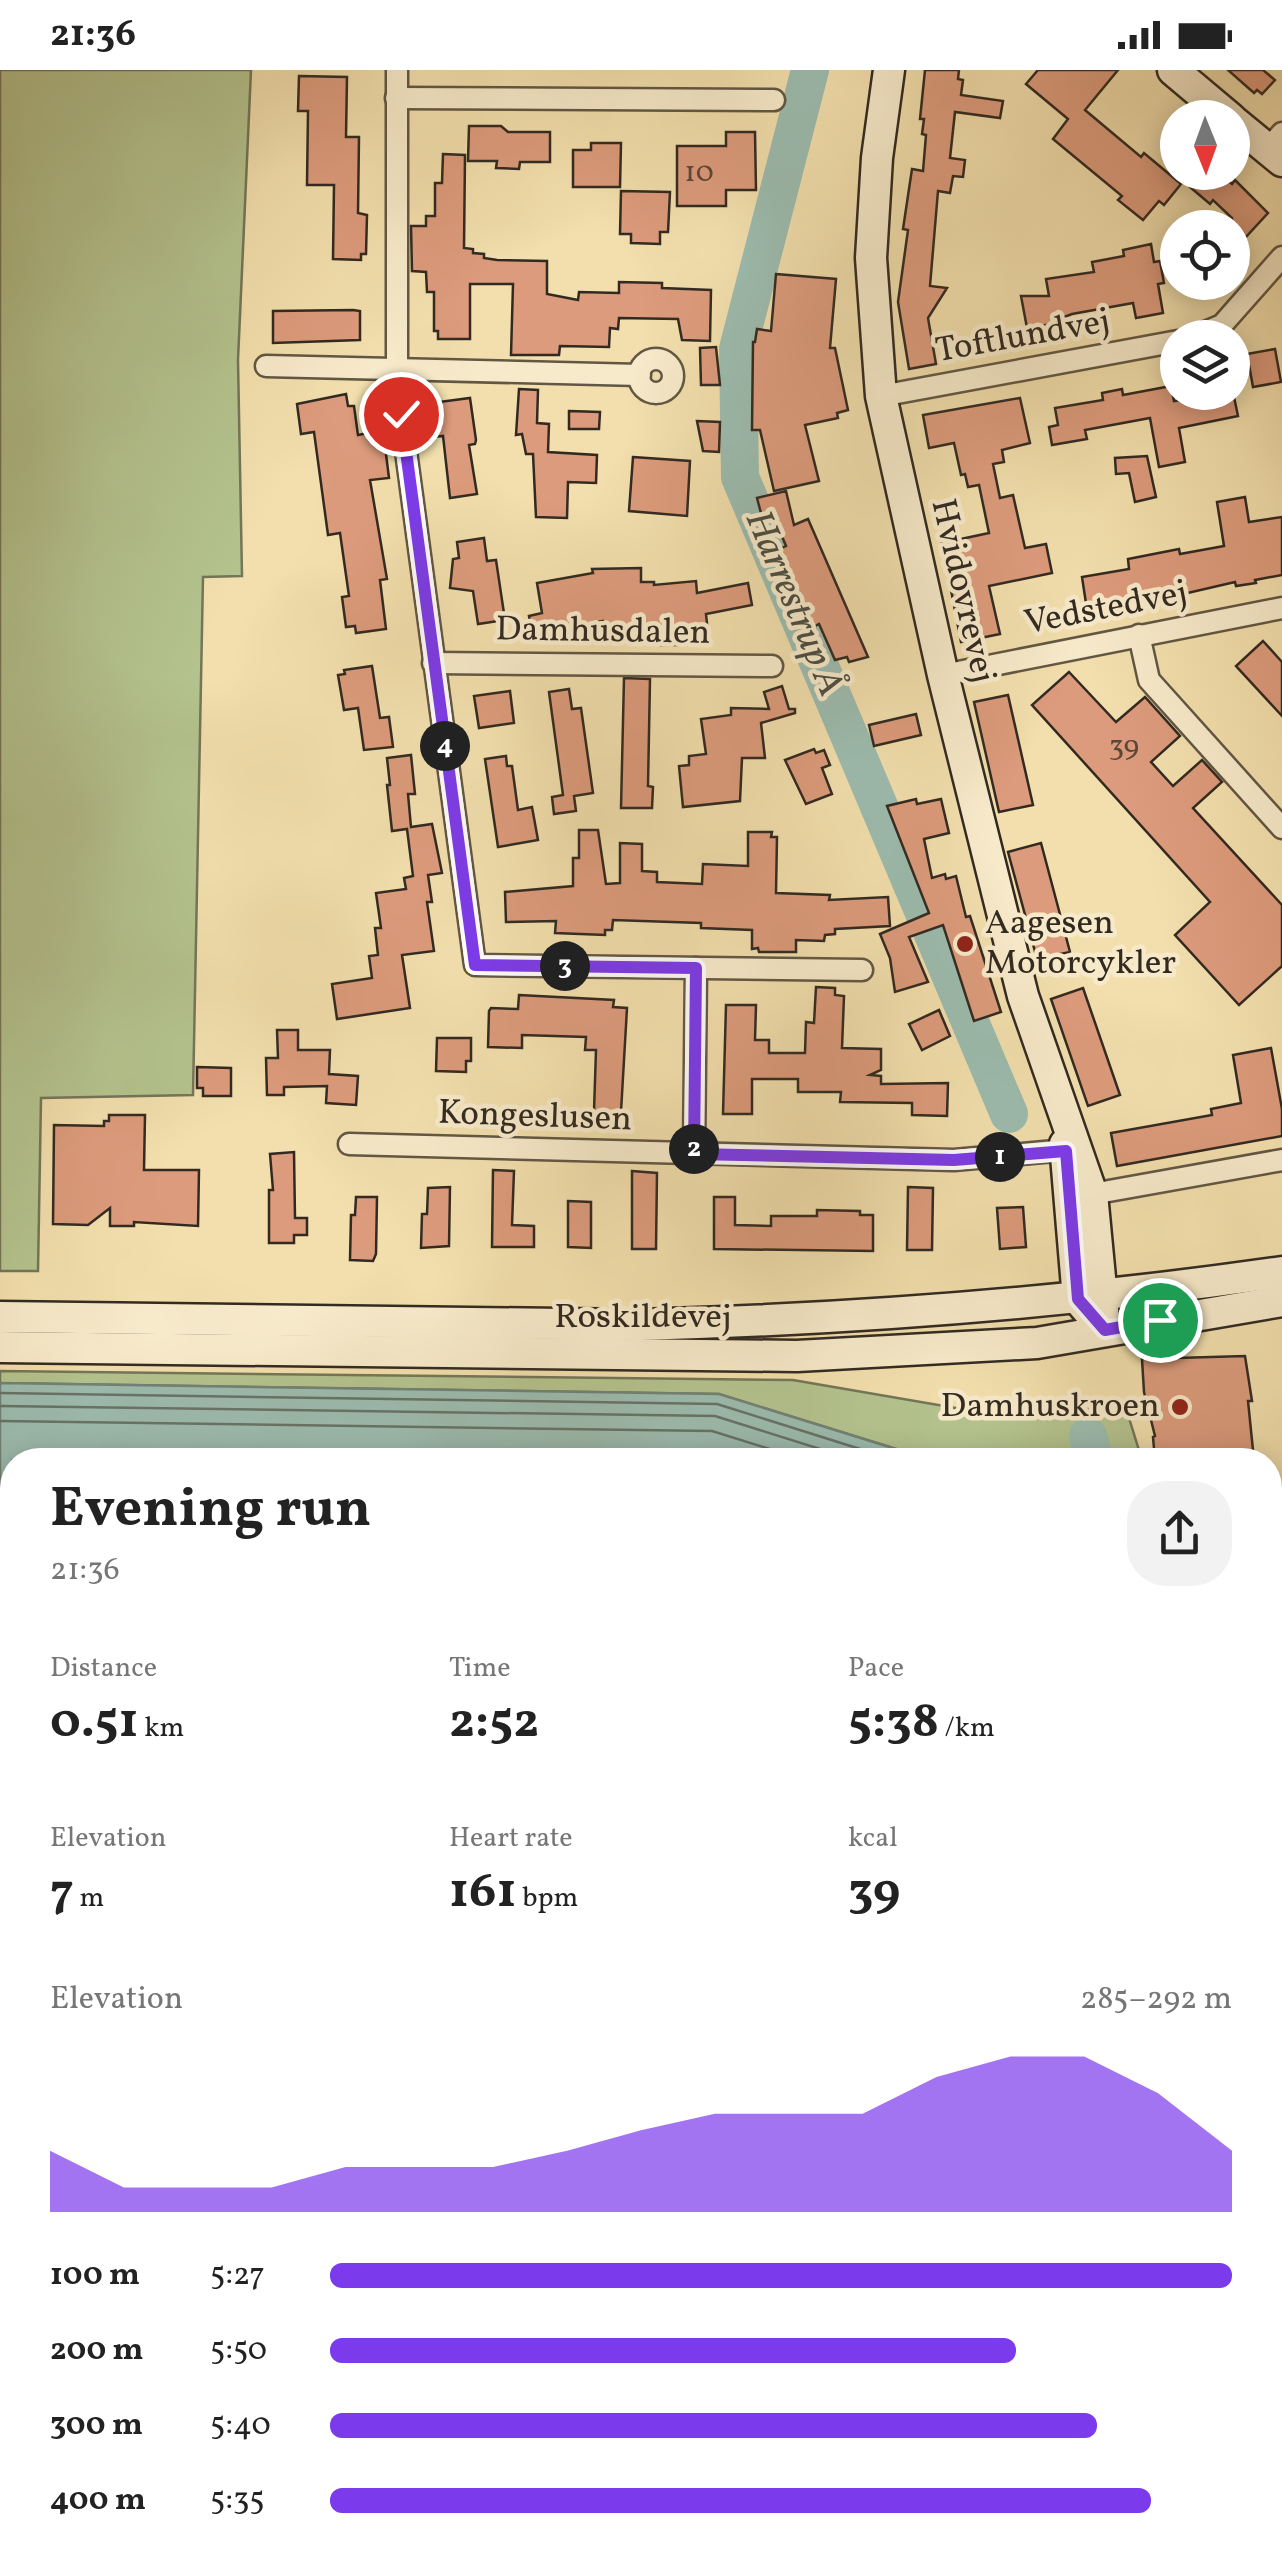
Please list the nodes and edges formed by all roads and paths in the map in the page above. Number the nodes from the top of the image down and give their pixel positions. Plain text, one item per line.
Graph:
1 (397, 70) edge
2 (888, 70) edge
3 (1172, 70) edge
4 (396, 98) junction
5 (774, 100) dead end
6 (1208, 100) edge
7 (1250, 131) edge
8 (1277, 148) edge
9 (1282, 257) edge
10 (1226, 320) edge
11 (1160, 344) edge
12 (266, 366) dead end
13 (397, 368) junction
14 (640, 374) dead end
15 (880, 396) junction
16 (1282, 608) edge
17 (1139, 634) junction
18 (433, 663) junction
19 (772, 666) dead end
20 (943, 675) junction
21 (1282, 828) edge
22 (696, 968) junction
23 (862, 970) dead end
24 (350, 1144) dead end
25 (1072, 1150) junction
26 (694, 1154) junction
27 (1282, 1160) edge
28 (1092, 1194) junction
29 (1282, 1272) edge
30 (1091, 1298) junction
31 (1282, 1301) edge
32 (0, 1318) edge
33 (1105, 1330) junction
34 (0, 1347) edge

1 - 4 street
2 - 15 main road, Hvidovrevej
3 - 6 main road
4 - 5 street
4 - 13 street
7 - 8 main road
9 - 10 street
11 - 15 street, Toftlundvej
12 - 13 street
13 - 14 street
13 - 18 street
15 - 20 main road, Hvidovrevej
16 - 17 street, Vedstedvej
17 - 20 street, Vedstedvej
17 - 21 street
18 - 19 street, Damhusdalen
18 - 22 street
20 - 25 main road, Hvidovrevej
22 - 23 street
22 - 26 street
24 - 26 street, Kongeslusen
25 - 26 street, Kongeslusen
25 - 28 main road, Hvidovrevej
25 - 30 main road, Hvidovrevej
27 - 28 street
28 - 30 main road, Hvidovrevej
29 - 30 main road, Roskildevej
30 - 32 main road, Roskildevej
30 - 33 main road
31 - 33 main road, Roskildevej
33 - 34 main road, Roskildevej

